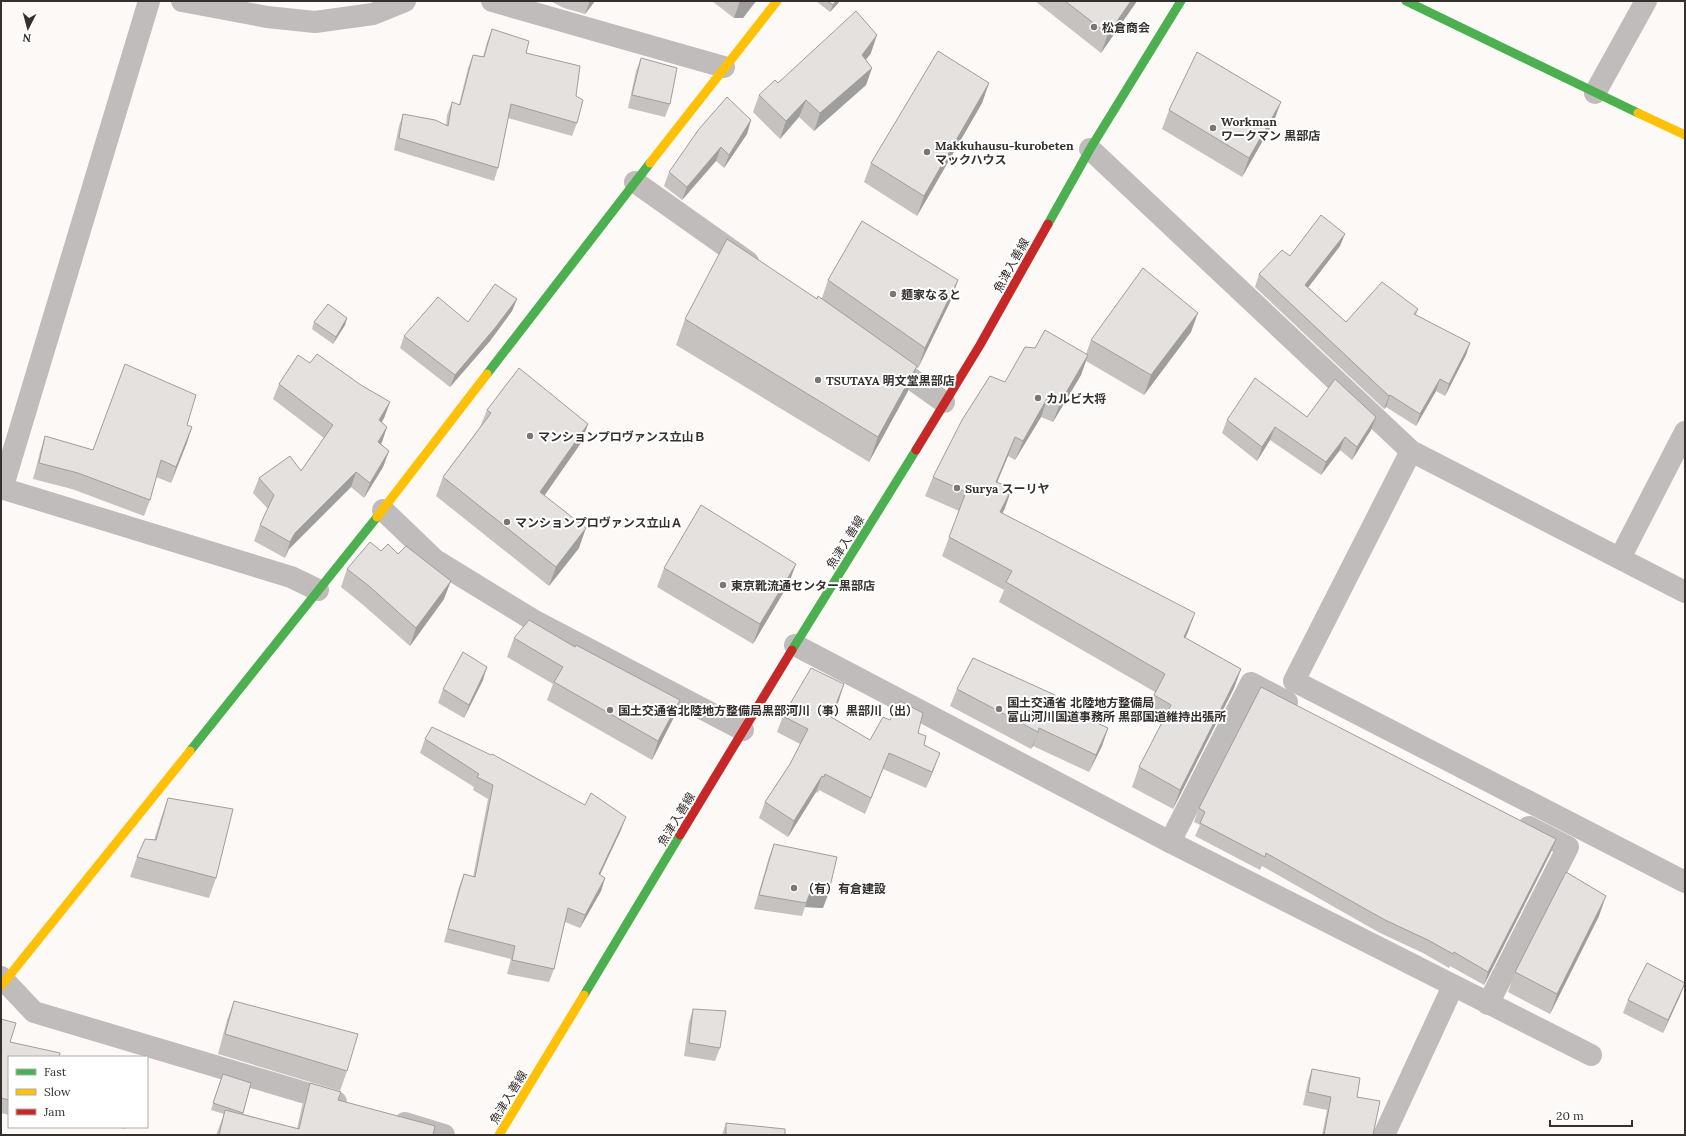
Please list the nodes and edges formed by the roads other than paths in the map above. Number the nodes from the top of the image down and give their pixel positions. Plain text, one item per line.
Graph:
1 (149, 1) edge
2 (182, 1) edge
3 (405, 1) edge
4 (492, 1) edge
5 (777, 1) edge
6 (1181, 1) edge
7 (1406, 1) edge
8 (1646, 1) edge
9 (724, 66) junction
10 (1595, 93) junction
11 (1685, 135) edge
12 (1090, 149) junction
13 (635, 182) junction
14 (763, 273) edge
15 (873, 351) edge
16 (944, 402) junction
17 (1685, 432) edge
18 (1412, 451) junction
19 (2, 489) edge
20 (383, 510) junction
21 (1620, 558) junction
22 (318, 590) junction
23 (1685, 592) edge
24 (795, 645) junction
25 (1307, 712) edge
26 (743, 730) junction
27 (1512, 818) edge
28 (1170, 842) junction
29 (1685, 882) edge
30 (2, 981) edge
31 (1453, 986) junction
32 (1488, 1004) junction
33 (1591, 1055) dead end
34 (353, 1108) edge
35 (383, 1117) edge
36 (444, 1135) edge
37 (499, 1135) edge
38 (1384, 1135) edge

1 - 19 street
2 - 3 street
4 - 9 street
5 - 9 street
6 - 12 street, 魚津入善線
7 - 10 street
8 - 10 street
9 - 13 street
10 - 11 street
12 - 16 street, 魚津入善線
12 - 18 street
13 - 14 street
13 - 20 street
15 - 16 street
16 - 24 street, 魚津入善線
17 - 21 street
18 - 21 street
18 - 29 street
19 - 22 street
20 - 22 street
20 - 26 street
21 - 23 street
22 - 30 street
24 - 26 street, 魚津入善線
24 - 28 street
25 - 28 street
26 - 37 street, 魚津入善線
27 - 32 street
28 - 31 street
30 - 34 street
31 - 32 street
31 - 38 street
32 - 33 street
35 - 36 street

